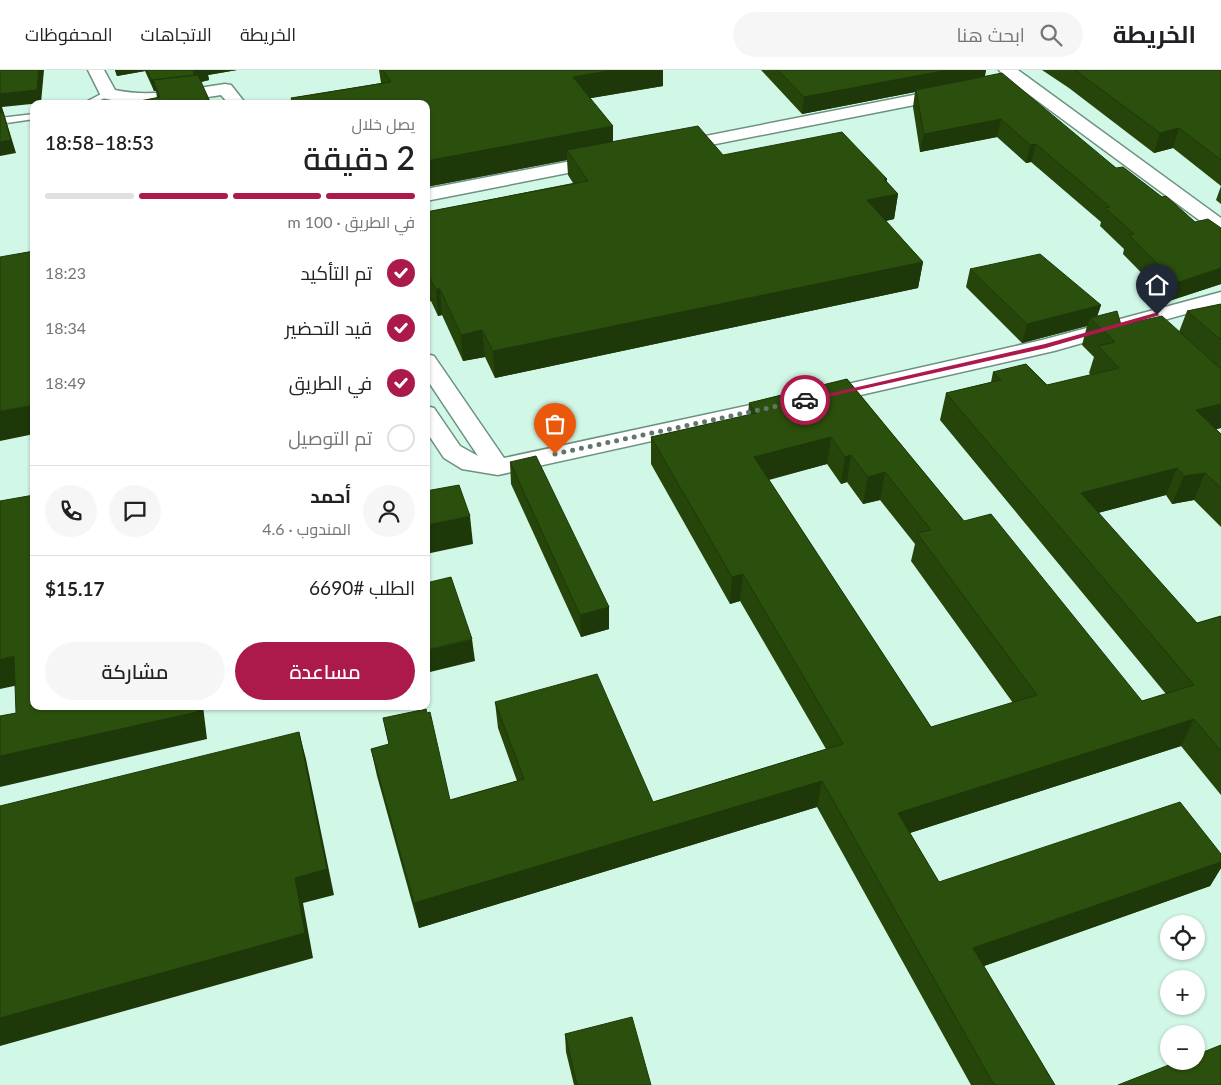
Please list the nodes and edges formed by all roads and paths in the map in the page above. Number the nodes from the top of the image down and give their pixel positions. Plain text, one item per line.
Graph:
1 (96, 70) edge
2 (1013, 75) edge
3 (236, 78) dead end
4 (108, 94) junction
5 (95, 100) edge
6 (235, 100) edge
7 (249, 100) edge
8 (30, 117) edge
9 (0, 121) edge
10 (660, 150) edge
11 (621, 157) edge
12 (430, 194) edge
13 (1221, 227) edge
14 (1221, 298) edge
15 (1141, 319) junction
16 (1163, 339) edge
17 (430, 367) edge
18 (430, 419) edge
19 (498, 467) junction

1 - 4 street
2 - 10 street
2 - 13 street
3 - 7 street
4 - 5 lane
4 - 6 street
8 - 9 lane
11 - 12 street
14 - 15 street
15 - 16 street
15 - 19 street
17 - 19 street
18 - 19 street

